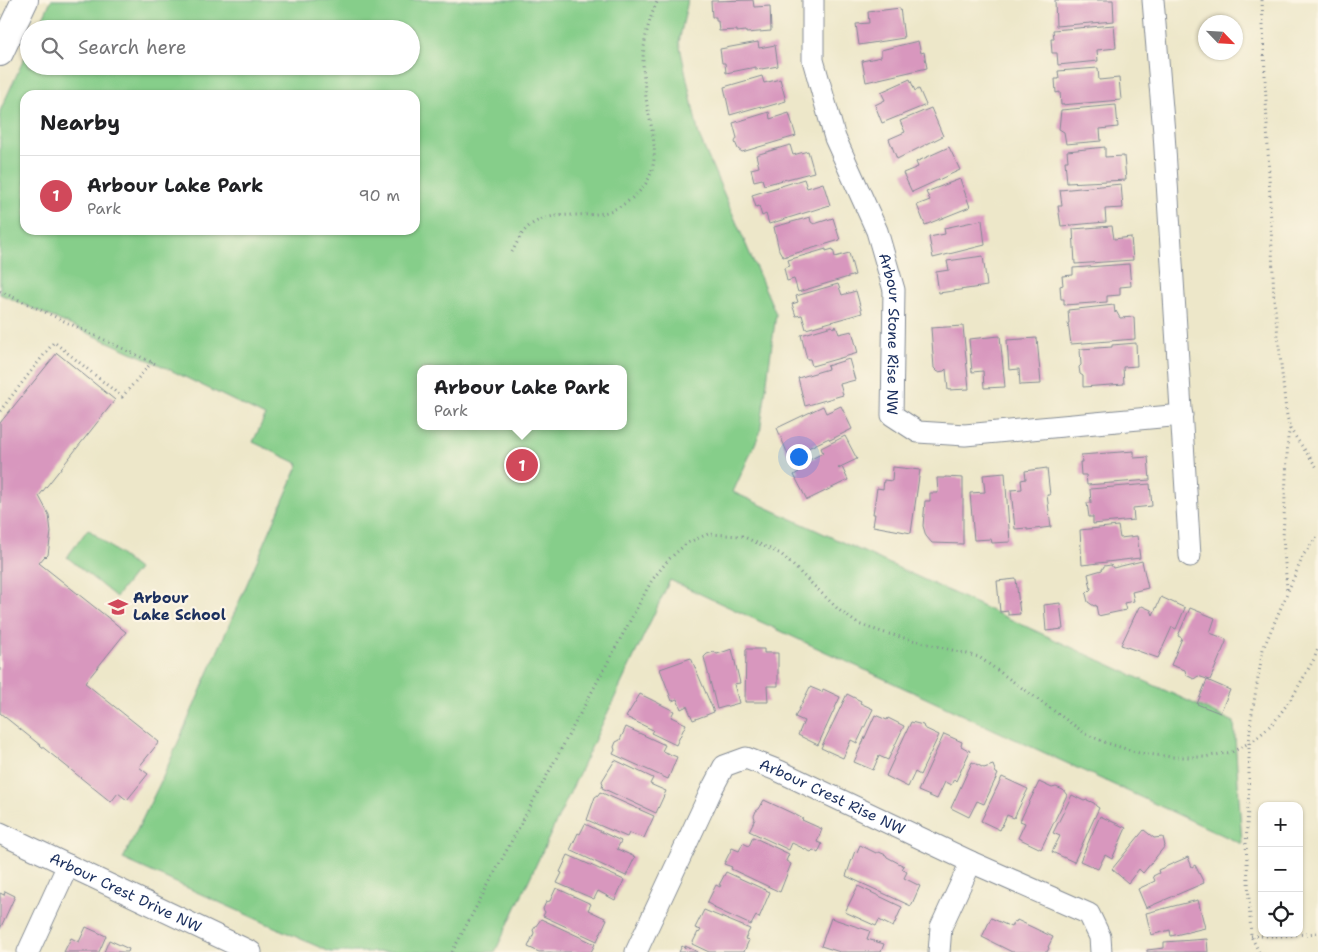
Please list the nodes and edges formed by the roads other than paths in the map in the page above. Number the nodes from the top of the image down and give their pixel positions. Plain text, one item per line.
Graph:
1 (25, 0) edge
2 (813, 0) edge
3 (1153, 0) edge
4 (0, 54) edge
5 (1182, 416) junction
6 (1190, 556) dead end
7 (0, 833) edge
8 (970, 862) junction
9 (68, 865) junction
10 (28, 952) edge
11 (250, 952) edge
12 (636, 952) edge
13 (939, 952) edge
14 (1101, 952) edge

1 - 4 street
2 - 5 street, Arbour Stone Rise NW
3 - 5 street
5 - 6 street
7 - 9 street, Arbour Crest Drive NW
8 - 12 street, Arbour Crest Rise NW
8 - 13 street
8 - 14 street, Arbour Crest Rise NW
9 - 10 street
9 - 11 street, Arbour Crest Drive NW

